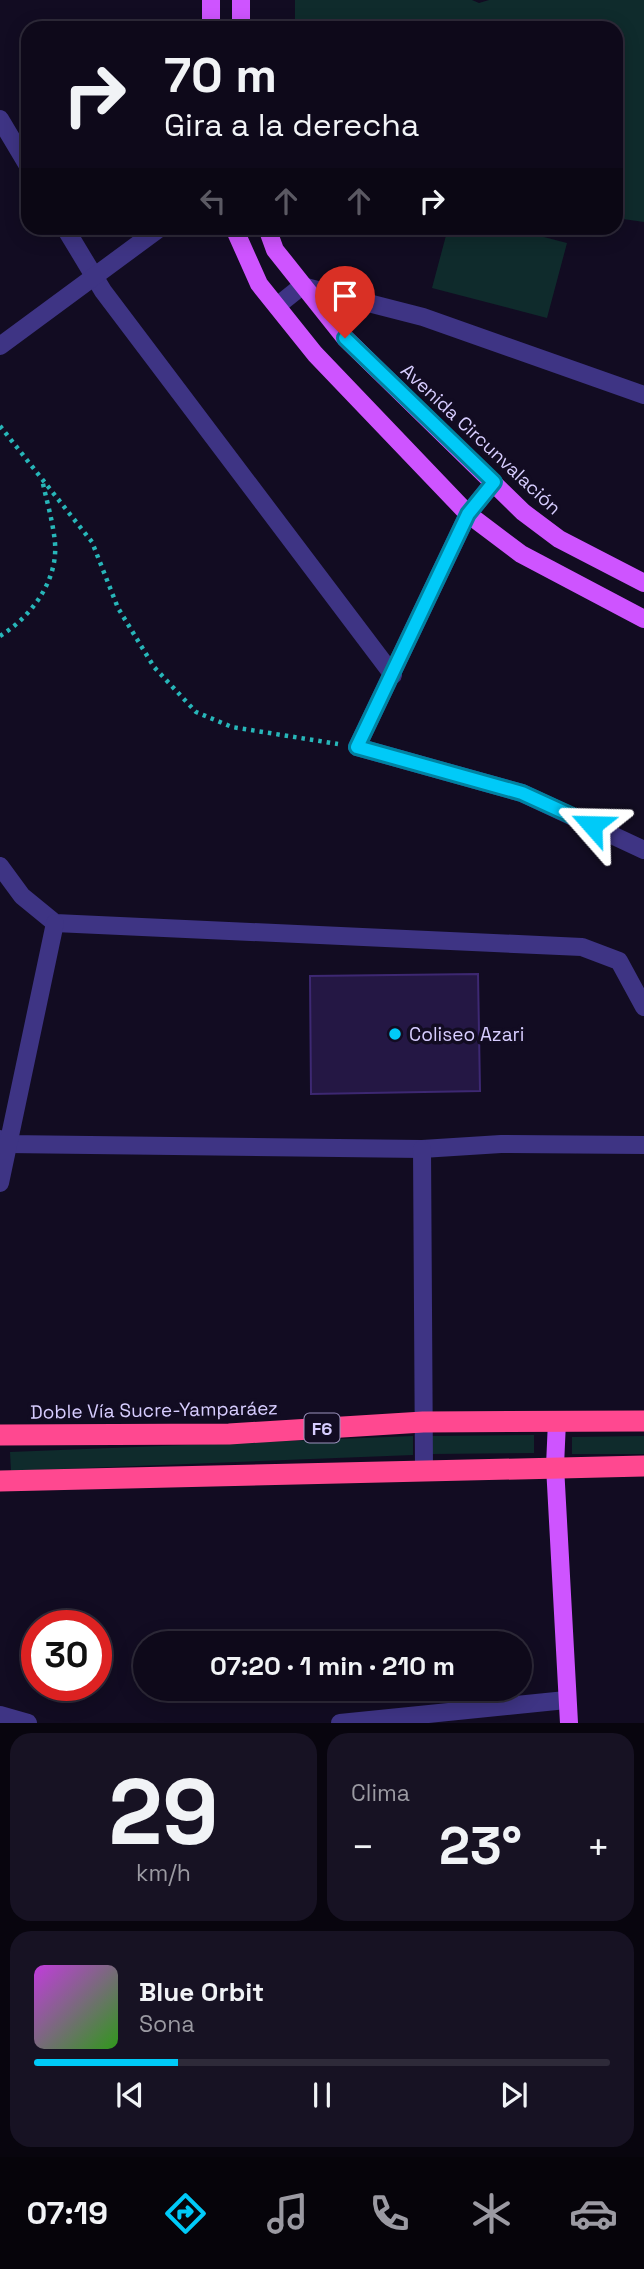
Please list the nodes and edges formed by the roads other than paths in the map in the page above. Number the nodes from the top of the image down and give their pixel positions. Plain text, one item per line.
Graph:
1 (211, 0) edge
2 (240, 0) edge
3 (211, 21) edge
4 (241, 21) edge
5 (0, 119) edge
6 (21, 154) edge
7 (69, 235) edge
8 (151, 235) edge
9 (237, 235) edge
10 (270, 235) edge
11 (95, 278) junction
12 (302, 286) junction
13 (276, 306) junction
14 (0, 346) edge
15 (644, 395) edge
16 (494, 482) junction
17 (468, 514) junction
18 (644, 583) edge
19 (644, 619) edge
20 (393, 675) junction
21 (642, 845) edge
22 (0, 866) edge
23 (55, 923) junction
24 (644, 1007) edge
25 (3, 1142) edge
26 (644, 1145) edge
27 (422, 1149) junction
28 (0, 1184) edge
29 (557, 1421) junction
30 (644, 1421) edge
31 (423, 1422) junction
32 (0, 1434) edge
33 (555, 1466) junction
34 (644, 1466) edge
35 (424, 1470) junction
36 (0, 1481) edge
37 (566, 1700) junction
38 (0, 1715) edge
39 (27, 1723) edge
40 (340, 1723) edge
41 (569, 1723) edge

1 - 3 main road
2 - 4 main road
5 - 6 street
7 - 11 street
8 - 11 street
9 - 13 main road
10 - 12 main road, Avenida Circunvalación
11 - 14 street
11 - 20 street
12 - 13 street
12 - 15 street
12 - 16 main road, Avenida Circunvalación
13 - 17 main road
16 - 17 street
16 - 18 main road, Avenida Circunvalación
17 - 19 main road
17 - 20 street
20 - 21 street
22 - 23 street
23 - 24 street
23 - 25 street
25 - 27 street
25 - 28 street
26 - 27 street
27 - 31 street
29 - 30 highway, Doble Vía Sucre-Yamparáez / F6
29 - 31 highway, Doble Vía Sucre-Yamparáez / F6
29 - 33 main road
31 - 32 highway, Doble Vía Sucre-Yamparáez / F6
31 - 35 street
33 - 34 highway
33 - 35 highway
33 - 37 main road
35 - 36 highway
37 - 40 street
37 - 41 main road
38 - 39 street

